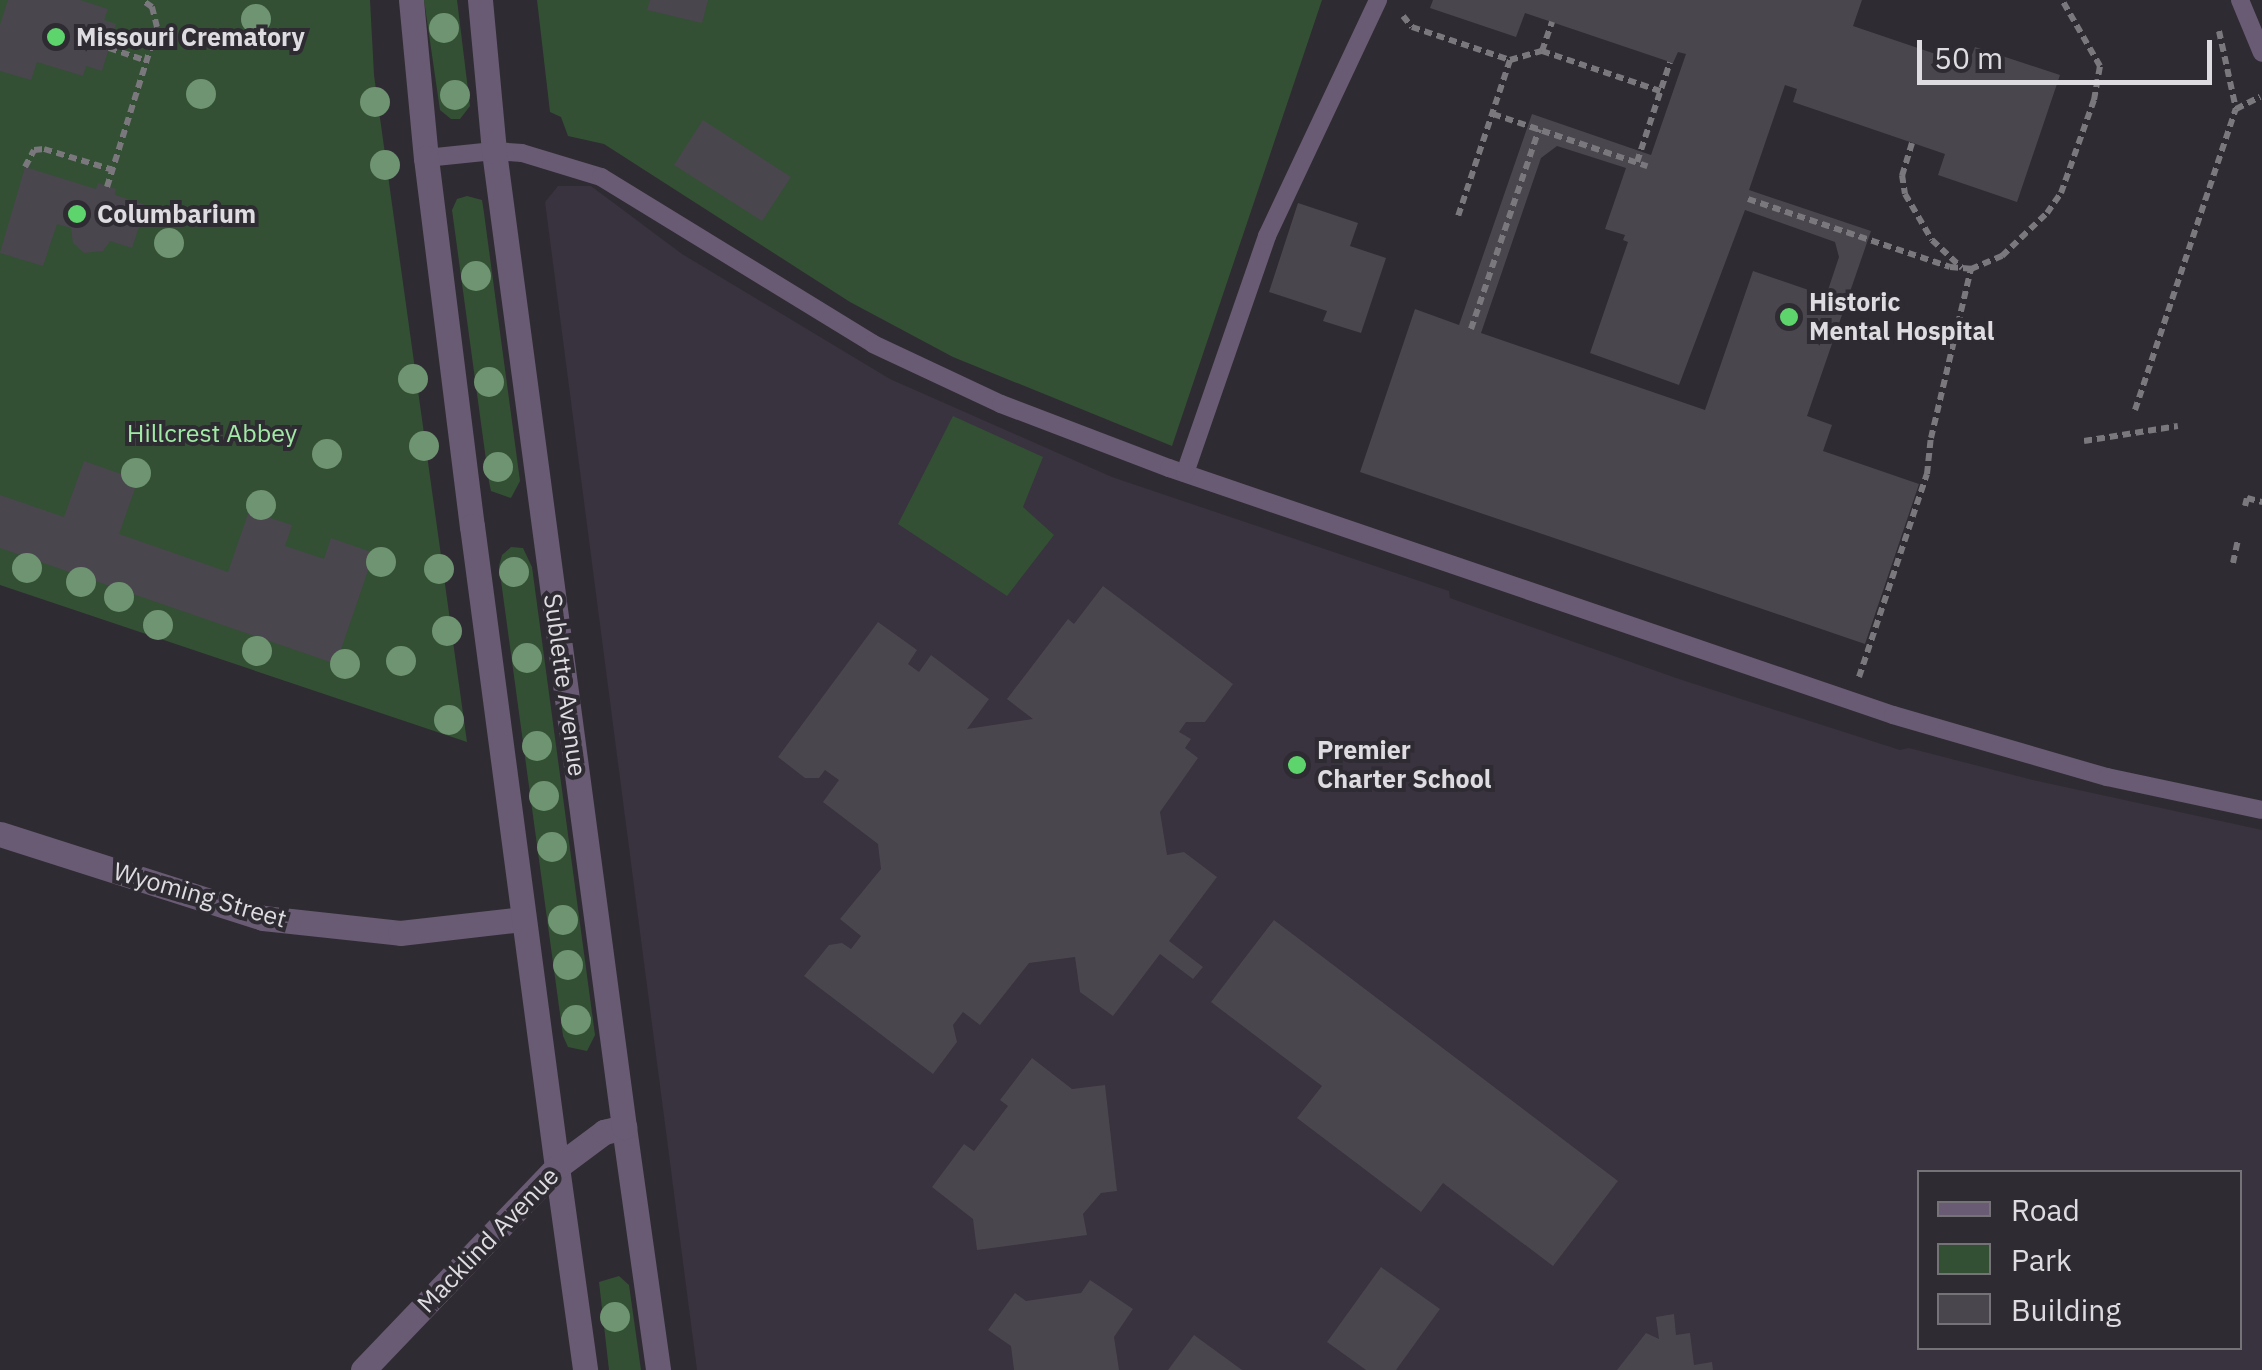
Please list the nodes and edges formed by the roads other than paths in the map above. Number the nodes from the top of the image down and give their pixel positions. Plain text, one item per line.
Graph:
1 (411, 0) edge
2 (480, 0) edge
3 (1378, 0) edge
4 (2240, 0) edge
5 (2262, 53) edge
6 (494, 151) junction
7 (426, 158) junction
8 (1184, 473) junction
9 (2262, 810) edge
10 (0, 834) edge
11 (523, 919) junction
12 (624, 1127) junction
13 (558, 1167) junction
14 (362, 1370) edge
15 (585, 1370) edge
16 (658, 1370) edge

1 - 7 street
2 - 6 street, Sublette Avenue
3 - 8 lane
4 - 5 lane
6 - 7 lane
6 - 8 lane
6 - 12 street, Sublette Avenue
7 - 11 street
8 - 9 lane
10 - 11 street, Wyoming Street
11 - 13 street
12 - 13 street, Macklind Avenue
12 - 16 street, Sublette Avenue
13 - 14 street, Macklind Avenue
13 - 15 street

